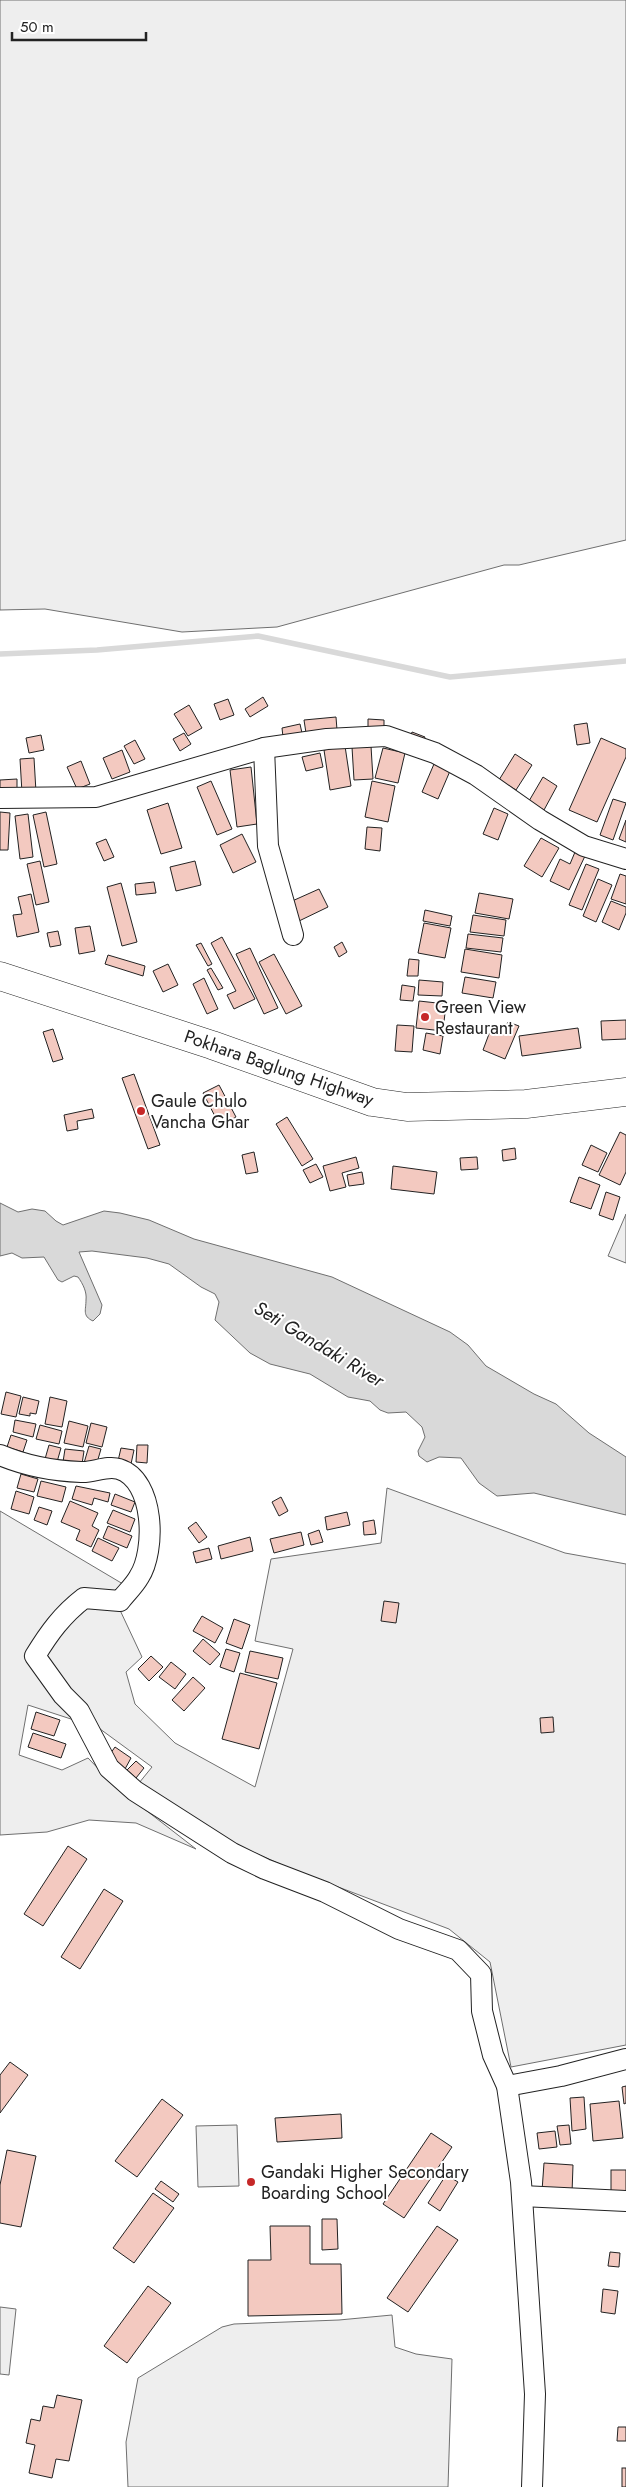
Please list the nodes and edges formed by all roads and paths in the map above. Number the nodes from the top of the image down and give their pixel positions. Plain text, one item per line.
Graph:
1 (264, 748) junction
2 (0, 798) edge
3 (626, 859) edge
4 (293, 935) dead end
5 (0, 976) edge
6 (626, 1092) edge
7 (0, 1455) edge
8 (626, 2059) edge
9 (507, 2086) junction
10 (522, 2196) junction
11 (626, 2201) edge
12 (532, 2487) edge

1 - 2 street
1 - 3 street
1 - 4 street
5 - 6 highway, Pokhara Baglung Highway
7 - 9 street
8 - 9 street
9 - 10 street
10 - 11 street
10 - 12 street

